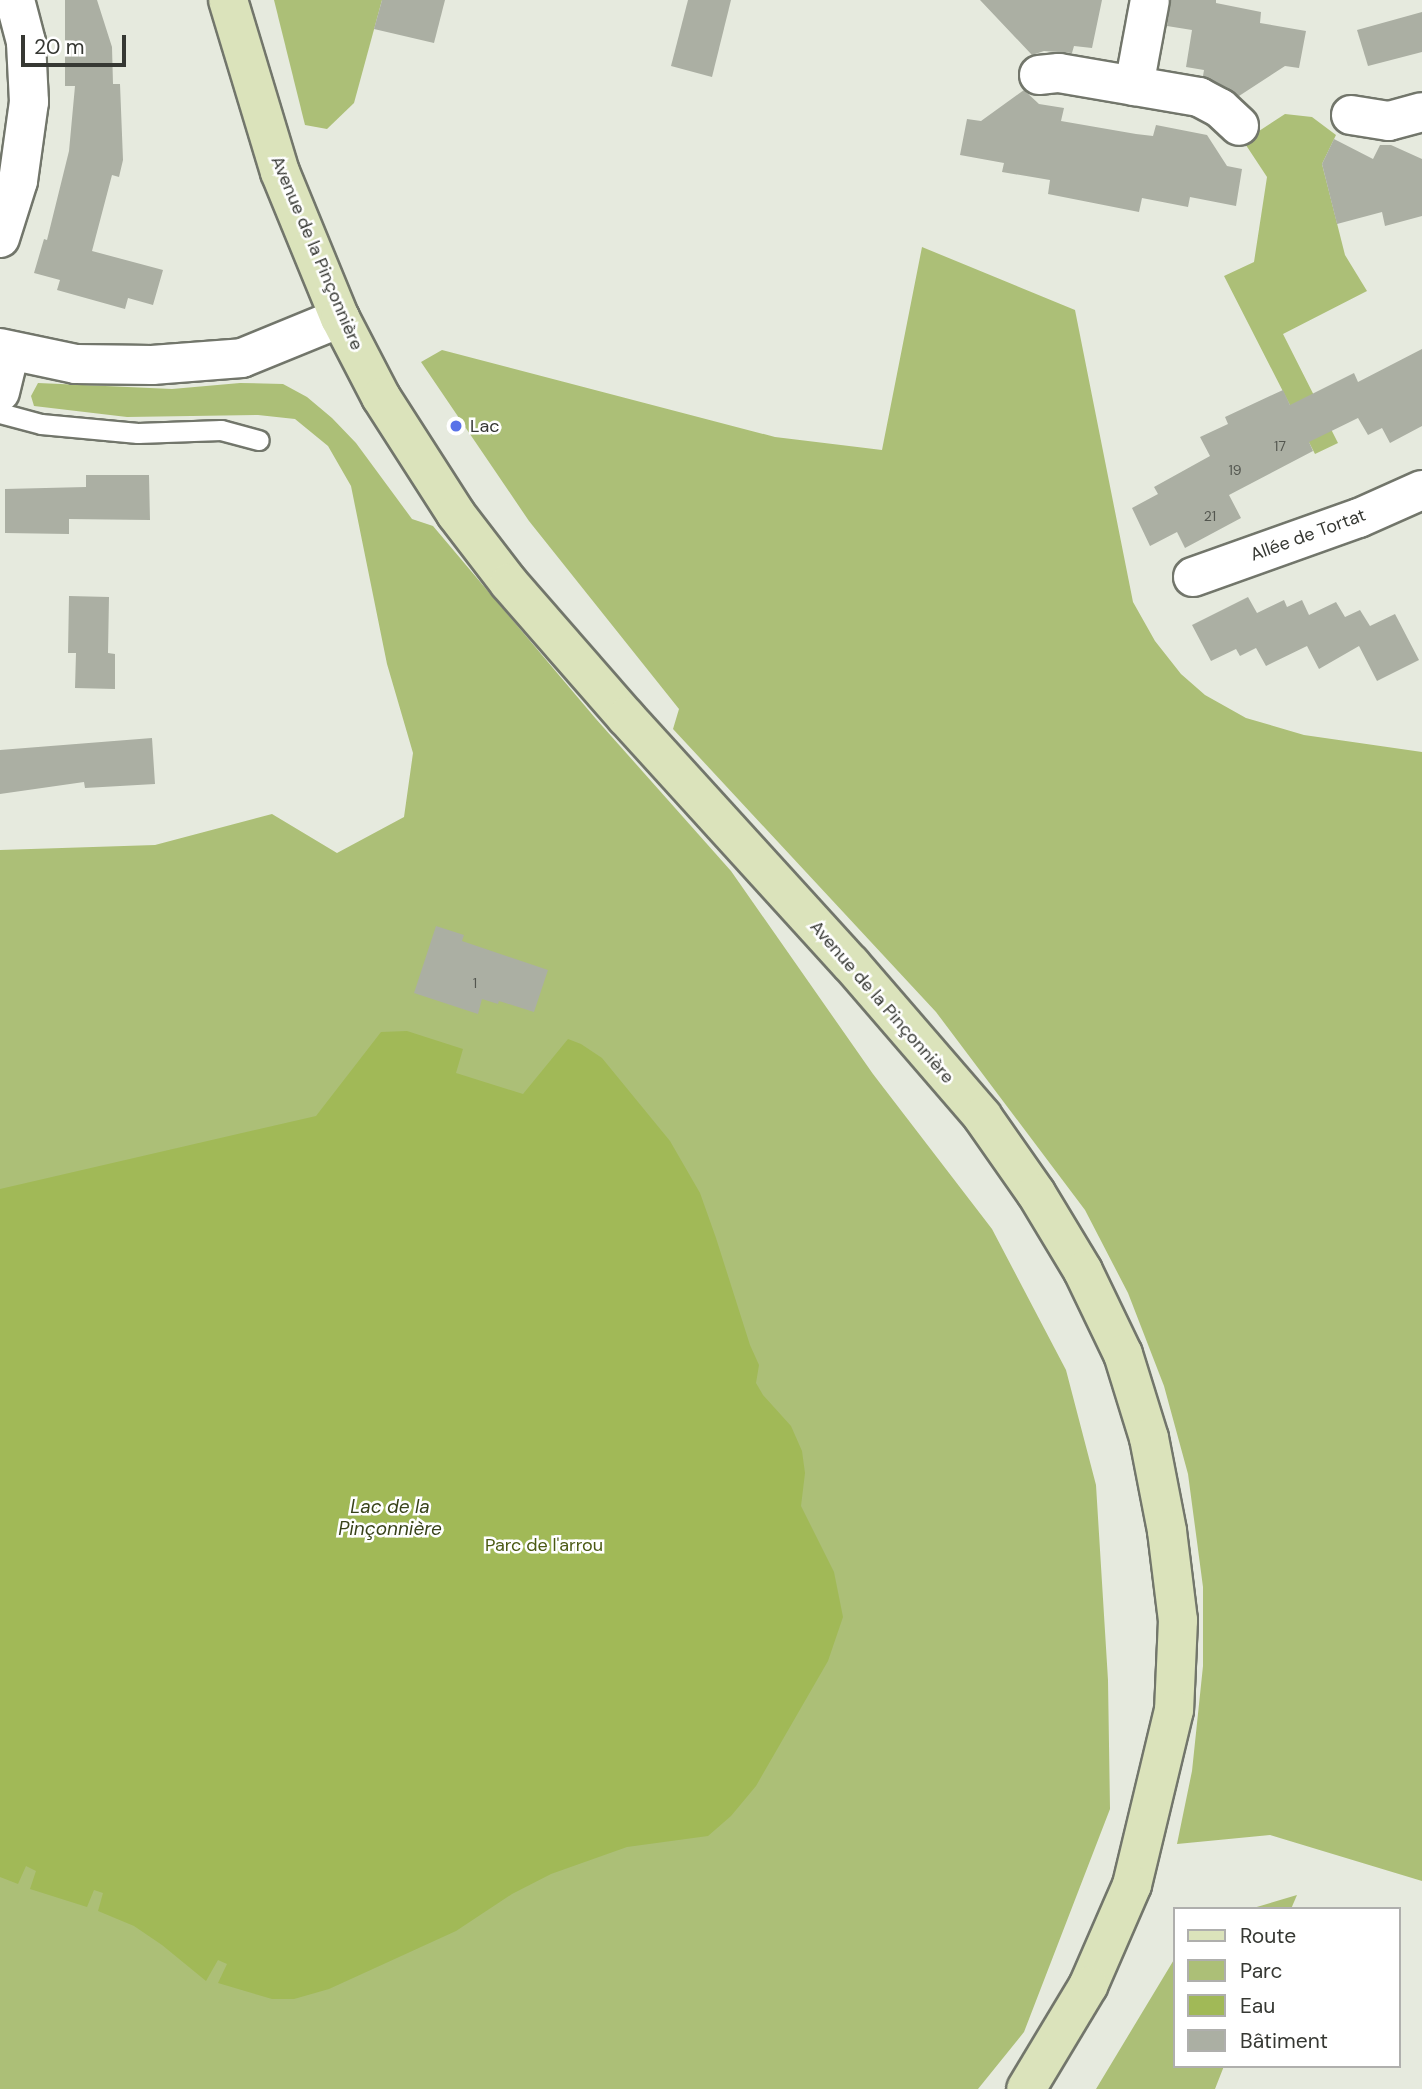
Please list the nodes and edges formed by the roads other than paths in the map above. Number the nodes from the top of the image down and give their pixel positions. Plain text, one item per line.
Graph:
1 (15, 0) edge
2 (1150, 0) edge
3 (231, 4) edge
4 (1039, 75) dead end
5 (1134, 86) junction
6 (1422, 112) edge
7 (1351, 115) dead end
8 (1239, 127) dead end
9 (0, 238) edge
10 (340, 318) junction
11 (5, 349) edge
12 (0, 392) edge
13 (0, 413) edge
14 (259, 440) dead end
15 (1422, 490) edge
16 (1193, 577) dead end
17 (1026, 2089) edge

1 - 9 street
2 - 5 street
3 - 10 main road, Avenue de la Pinçonnière
4 - 5 street
5 - 8 street
6 - 7 street
10 - 11 street
10 - 17 main road, Avenue de la Pinçonnière
11 - 12 street
13 - 14 lane
15 - 16 street, Allée de Tortat

